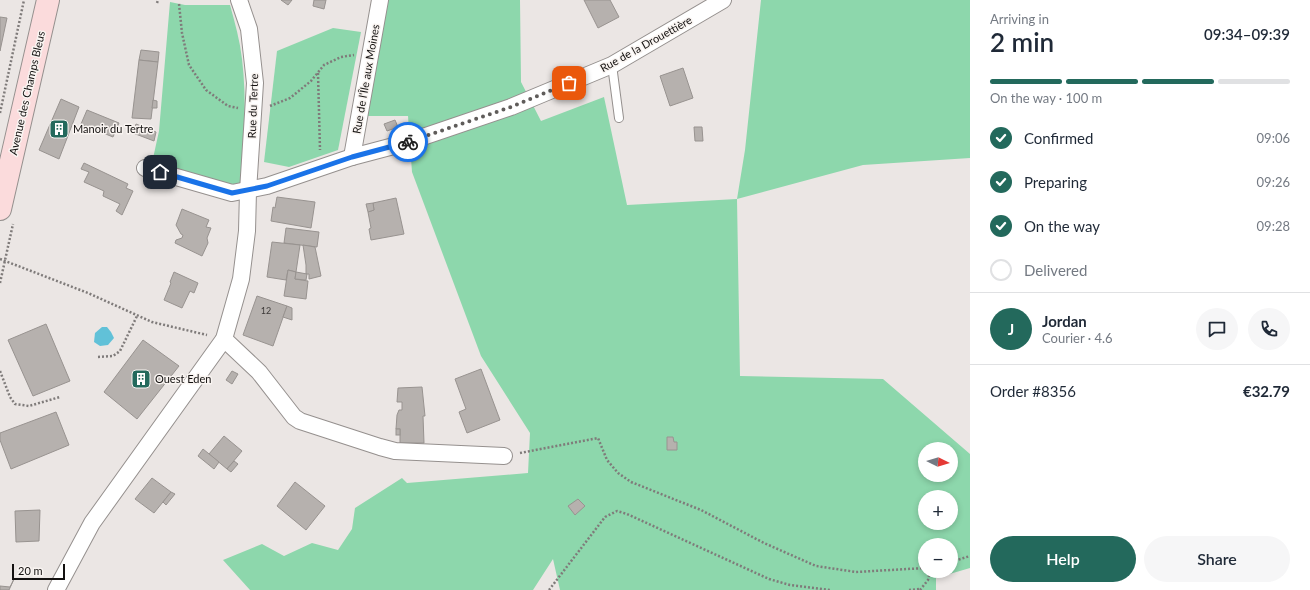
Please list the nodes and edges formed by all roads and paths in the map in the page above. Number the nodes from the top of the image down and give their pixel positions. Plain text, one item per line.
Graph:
1 (24, 0) edge
2 (48, 0) edge
3 (239, 0) edge
4 (380, 0) edge
5 (723, 0) edge
6 (612, 65) junction
7 (318, 73) dead end
8 (0, 113) edge
9 (619, 118) dead end
10 (352, 157) junction
11 (320, 167) junction
12 (145, 168) dead end
13 (248, 191) junction
14 (0, 209) edge
15 (0, 259) edge
16 (137, 316) junction
17 (224, 339) junction
18 (98, 357) dead end
19 (0, 371) edge
20 (60, 397) dead end
21 (504, 456) joint
22 (970, 556) edge
23 (958, 560) edge
24 (918, 568) edge
25 (928, 578) edge
26 (550, 589) edge
27 (920, 589) edge
28 (56, 590) edge
29 (830, 590) edge
30 (909, 590) edge

1 - 8 path
2 - 14 main road, Avenue des Champs Bleus
3 - 13 street, Rue du Tertre
4 - 10 street, Rue de l'Île aux Moines
5 - 6 street, Rue de la Drouettière
6 - 9 lane
6 - 10 street, Rue de la Drouettière
7 - 11 path
10 - 11 street, Rue de la Drouettière
11 - 13 street, Rue de la Drouettière
12 - 13 street, Rue de la Drouettière
13 - 17 street, Rue du Tertre
15 - 16 path
16 - 17 path
16 - 18 path
17 - 21 street
17 - 28 street, Rue du Tertre
19 - 20 path
21 - 24 path
22 - 23 path
25 - 27 path
26 - 29 path
27 - 30 path

